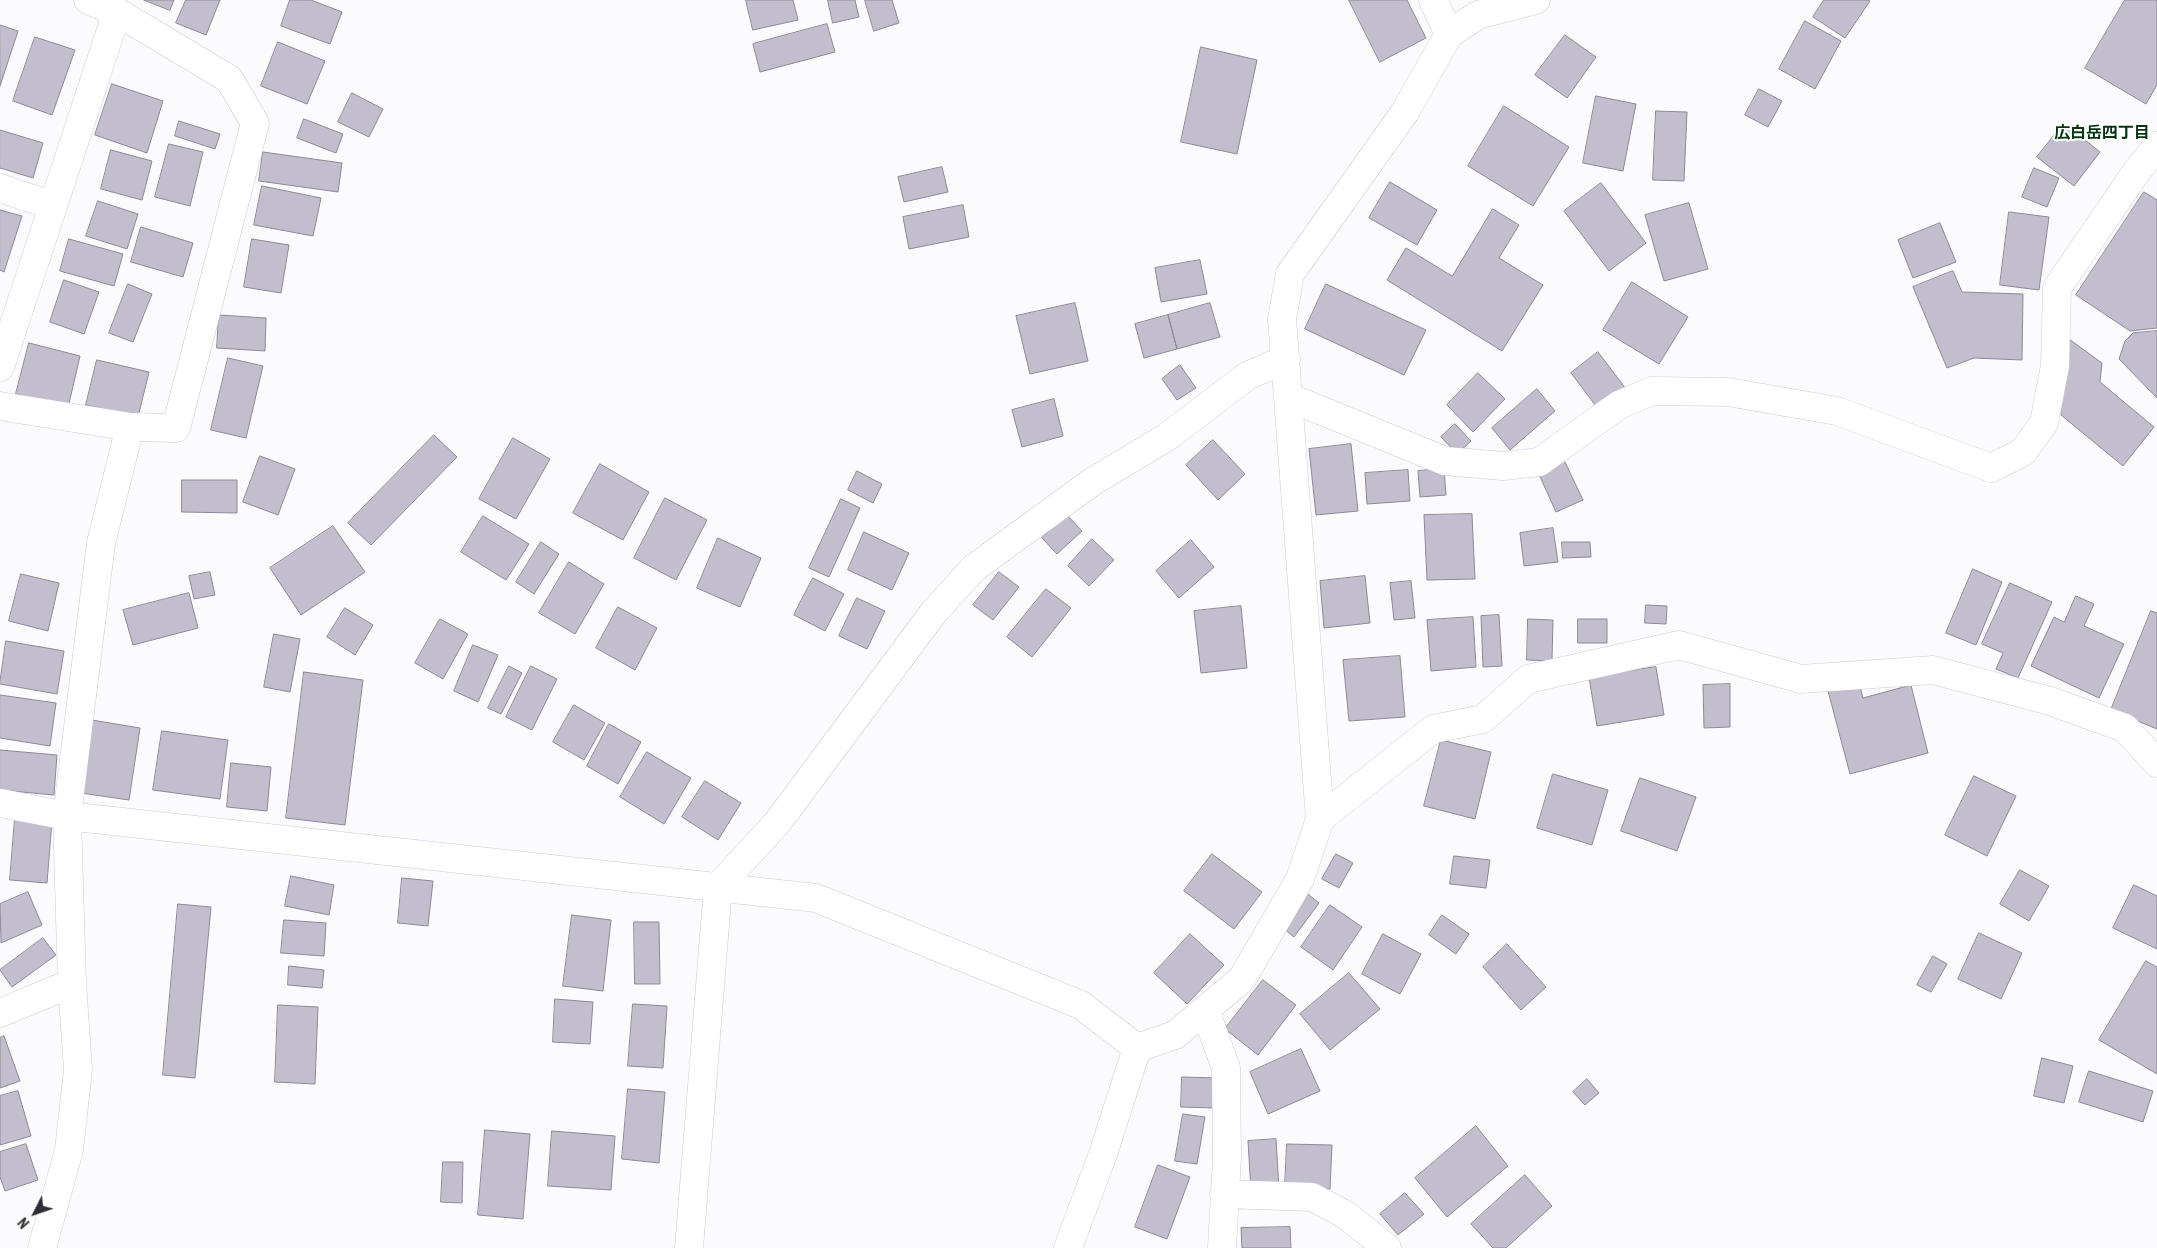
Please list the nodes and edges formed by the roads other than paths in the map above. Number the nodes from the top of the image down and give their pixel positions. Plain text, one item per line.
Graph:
1 (88, 0) edge
2 (1434, 0) edge
3 (1536, 0) edge
4 (117, 12) junction
5 (1449, 34) junction
6 (2157, 146) edge
7 (0, 188) edge
8 (53, 206) junction
9 (1286, 359) junction
10 (0, 367) edge
11 (1288, 397) junction
12 (0, 406) edge
13 (130, 427) junction
14 (2157, 763) edge
15 (0, 803) edge
16 (67, 816) junction
17 (1320, 819) junction
18 (718, 887) junction
19 (72, 983) junction
20 (1205, 1010) junction
21 (0, 1013) edge
22 (1137, 1048) junction
23 (1224, 1194) junction
24 (42, 1248) edge
25 (689, 1248) edge
26 (1068, 1248) edge
27 (1222, 1248) edge
28 (1387, 1248) edge

1 - 4 street
2 - 5 street
3 - 5 street
4 - 8 street
4 - 13 street
5 - 9 street
6 - 11 street
7 - 8 street
8 - 10 street
9 - 11 street
9 - 18 street
11 - 17 street
12 - 13 street
13 - 16 street
14 - 17 street
15 - 16 street
16 - 18 street
16 - 19 street
17 - 20 street
18 - 22 street
18 - 25 street
19 - 21 street
19 - 24 street
20 - 22 street
20 - 23 street
22 - 26 street
23 - 27 street
23 - 28 street

